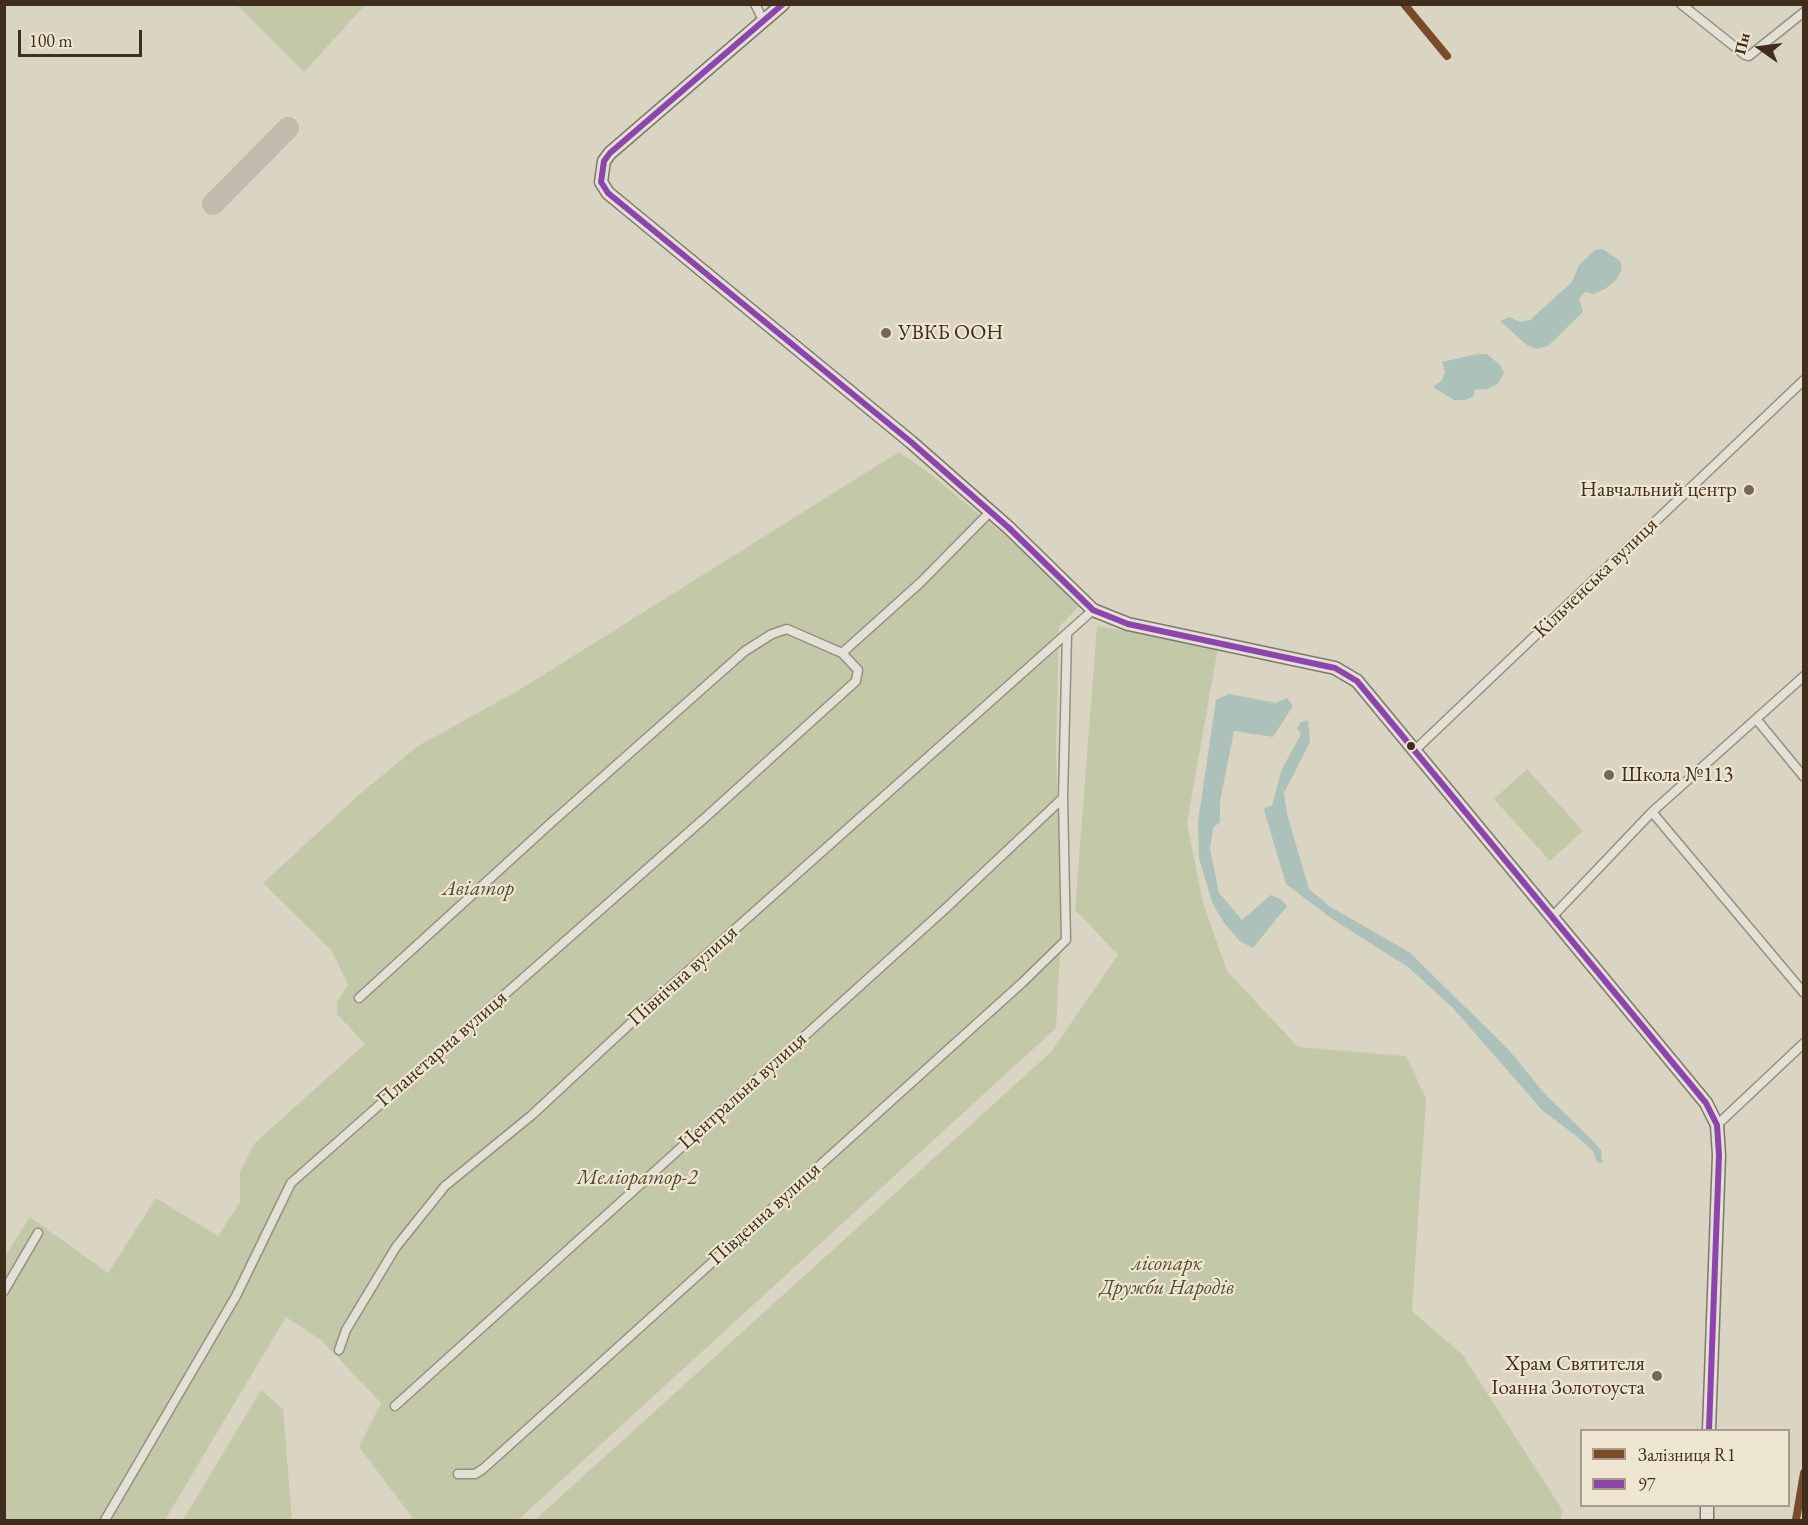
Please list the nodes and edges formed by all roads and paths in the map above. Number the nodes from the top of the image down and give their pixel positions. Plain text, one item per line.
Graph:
1 (754, 4) edge
2 (783, 4) edge
3 (1681, 4) edge
4 (1803, 12) edge
5 (763, 20) junction
6 (1803, 380) edge
7 (990, 512) junction
8 (1093, 610) junction
9 (1067, 634) junction
10 (842, 653) junction
11 (1803, 676) edge
12 (1757, 720) junction
13 (1415, 750) junction
14 (1803, 777) edge
15 (1063, 798) junction
16 (1652, 812) junction
17 (1552, 917) junction
18 (1803, 993) edge
19 (359, 998) dead end
20 (1803, 1043) edge
21 (1717, 1125) junction
22 (38, 1233) dead end
23 (4, 1291) edge
24 (339, 1350) dead end
25 (395, 1406) dead end
26 (1709, 1429) edge
27 (458, 1473) dead end
28 (105, 1521) edge

1 - 5 street
2 - 5 street
3 - 4 street
5 - 7 street
6 - 13 street, Кільченська вулиця
7 - 8 street
7 - 10 street
8 - 9 street, Північна вулиця
8 - 13 street
9 - 15 street
9 - 24 street, Північна вулиця
10 - 19 street
10 - 28 street, Планетарна вулиця
11 - 12 street
12 - 14 street
12 - 16 street
13 - 17 street
15 - 25 street, Центральна вулиця
15 - 27 street, Південна вулиця
16 - 17 street
16 - 18 street
17 - 21 street
20 - 21 street
21 - 26 street
22 - 23 street

